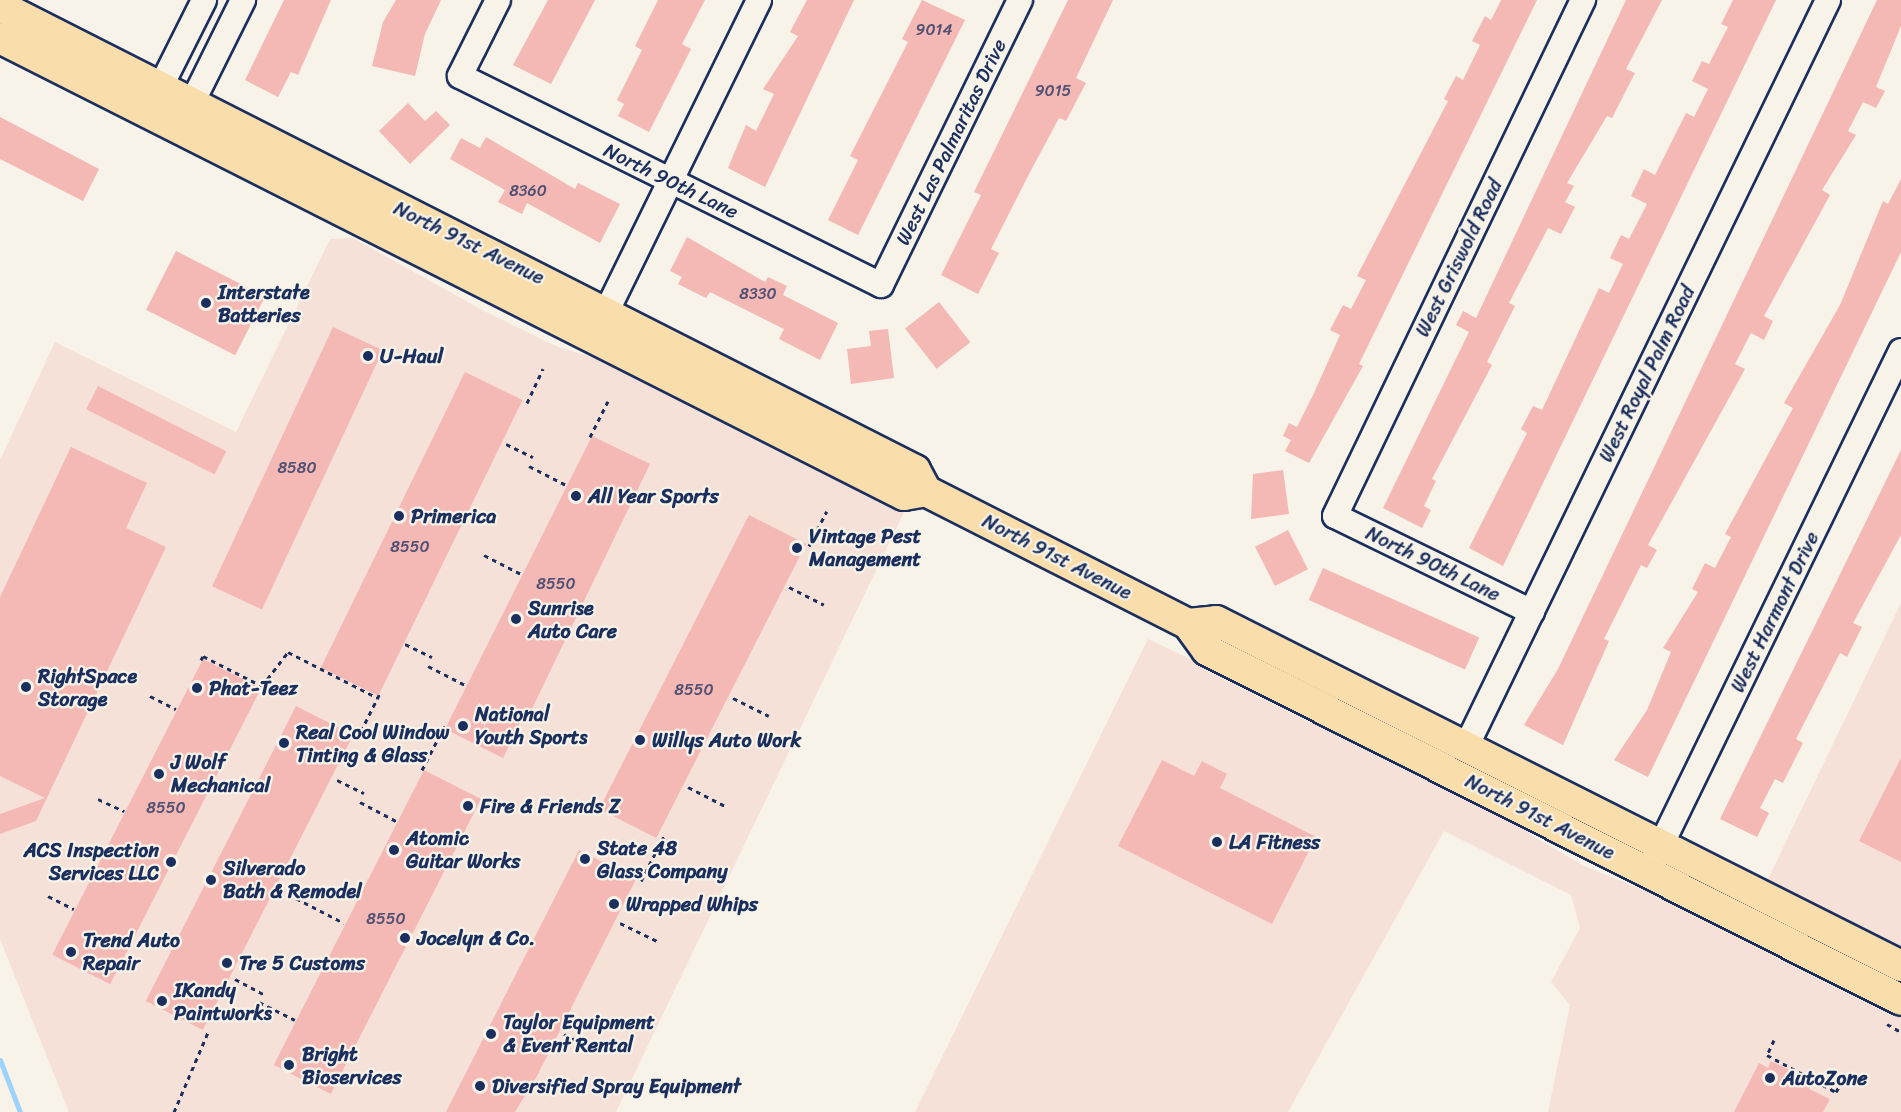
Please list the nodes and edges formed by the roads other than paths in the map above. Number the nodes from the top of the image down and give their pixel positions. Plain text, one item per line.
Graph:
1 (204, 0) edge
2 (243, 0) edge
3 (498, 0) edge
4 (759, 0) edge
5 (1020, 0) edge
6 (1583, 0) edge
7 (1828, 0) edge
8 (0, 6) edge
9 (0, 38) edge
10 (160, 87) junction
11 (192, 103) junction
12 (147, 113) junction
13 (179, 130) junction
14 (670, 180) junction
15 (881, 285) joint
16 (606, 311) junction
17 (593, 338) junction
18 (1901, 351) edge
19 (926, 491) junction
20 (1335, 516) joint
21 (1532, 612) junction
22 (1188, 624) junction
23 (1325, 709) junction
24 (1466, 747) junction
25 (1654, 860) junction
26 (1767, 933) junction
27 (1901, 966) edge
28 (1901, 985) edge
29 (1894, 1012) edge

1 - 10 street
2 - 11 street
3 - 14 street, North 90th Lane
4 - 14 street
5 - 15 street, West Las Palmaritas Drive
6 - 20 street, West Griswold Road
7 - 21 street, West Royal Palm Road
8 - 10 main road, North 91st Avenue
9 - 12 main road, North 91st Avenue
10 - 11 main road, North 91st Avenue
10 - 12 street
11 - 13 street
11 - 16 main road, North 91st Avenue
12 - 13 main road, North 91st Avenue
13 - 17 main road, North 91st Avenue
14 - 15 street, North 90th Lane
14 - 16 street
16 - 17 street
16 - 19 main road, North 91st Avenue
17 - 19 main road, North 91st Avenue
18 - 25 street, West Harmont Drive
19 - 22 main road, North 91st Avenue
20 - 21 street, North 90th Lane
21 - 24 street, West Royal Palm Road
22 - 23 main road, North 91st Avenue
22 - 24 main road, North 91st Avenue
23 - 24 main road
23 - 25 main road, North 91st Avenue
24 - 25 main road, North 91st Avenue
25 - 26 main road, North 91st Avenue
25 - 27 main road, North 91st Avenue
26 - 28 main road
26 - 29 main road, North 91st Avenue

